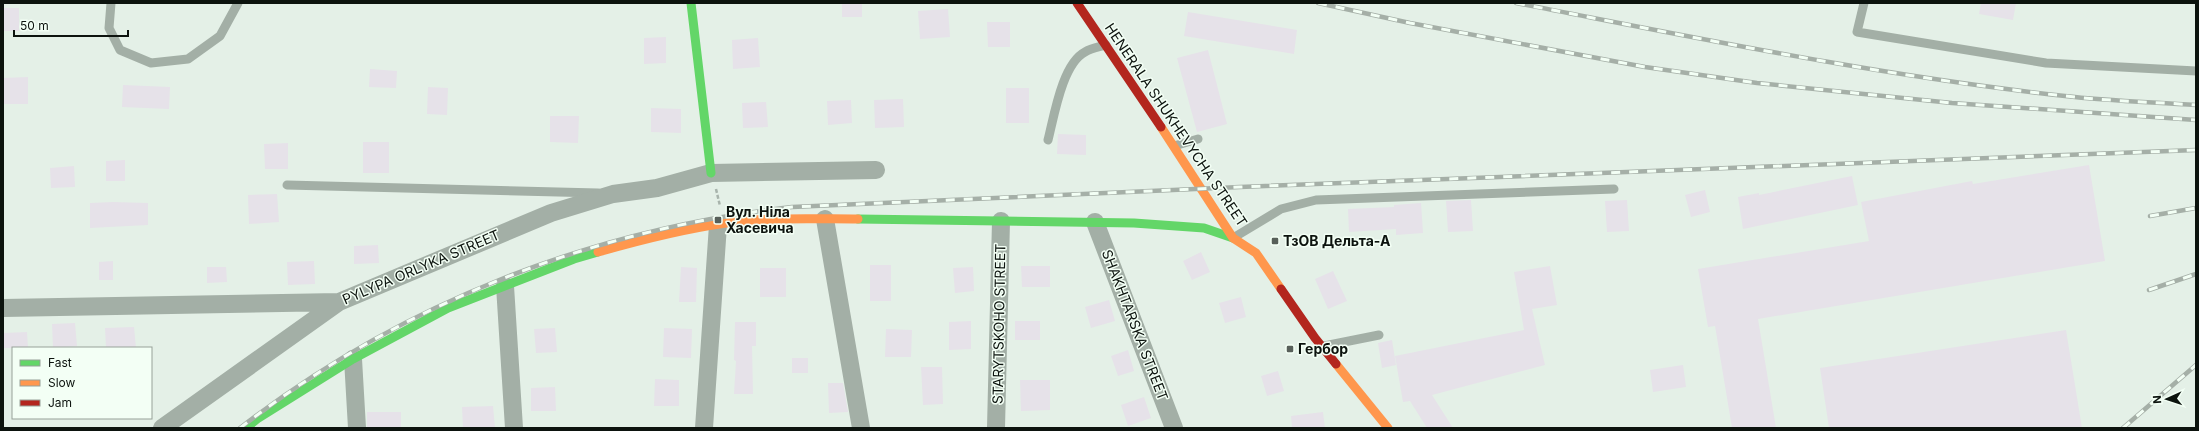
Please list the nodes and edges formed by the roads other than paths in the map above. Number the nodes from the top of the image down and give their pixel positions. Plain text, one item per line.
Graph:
1 (110, 3) edge
2 (238, 3) edge
3 (691, 3) edge
4 (1077, 3) edge
5 (1864, 3) edge
6 (1106, 45) junction
7 (2196, 71) edge
8 (1198, 139) dead end
9 (1048, 140) dead end
10 (1174, 146) junction
11 (876, 170) dead end
12 (711, 173) junction
13 (287, 185) dead end
14 (1614, 189) dead end
15 (613, 194) junction
16 (825, 219) junction
17 (1001, 221) junction
18 (1095, 222) junction
19 (722, 224) junction
20 (1233, 238) junction
21 (505, 286) junction
22 (339, 302) junction
23 (3, 308) edge
24 (1379, 335) dead end
25 (1321, 347) junction
26 (353, 360) junction
27 (162, 428) edge
28 (246, 428) edge
29 (357, 428) edge
30 (514, 428) edge
31 (704, 428) edge
32 (861, 428) edge
33 (996, 428) edge
34 (1174, 428) edge
35 (1388, 428) edge

1 - 2 lane
3 - 12 street
4 - 6 street, HENERALA SHUKHEVYCHA STREET
5 - 7 lane
6 - 9 lane
6 - 10 street, HENERALA SHUKHEVYCHA STREET
8 - 10 lane
10 - 20 street, HENERALA SHUKHEVYCHA STREET
11 - 12 street, PYLYPA ORLYKA STREET
12 - 15 street, PYLYPA ORLYKA STREET
13 - 15 lane
14 - 20 lane
15 - 22 street, PYLYPA ORLYKA STREET
16 - 17 street
16 - 19 street
16 - 32 street
17 - 18 street
17 - 33 street, STARYTSKOHO STREET
18 - 20 street
18 - 34 street, SHAKHTARSKA STREET
19 - 21 street
19 - 31 street
20 - 25 street, HENERALA SHUKHEVYCHA STREET
21 - 26 street
21 - 30 street
22 - 23 street, PYLYPA ORLYKA STREET
22 - 27 street
24 - 25 lane
25 - 35 street, HENERALA SHUKHEVYCHA STREET
26 - 28 street
26 - 29 street

